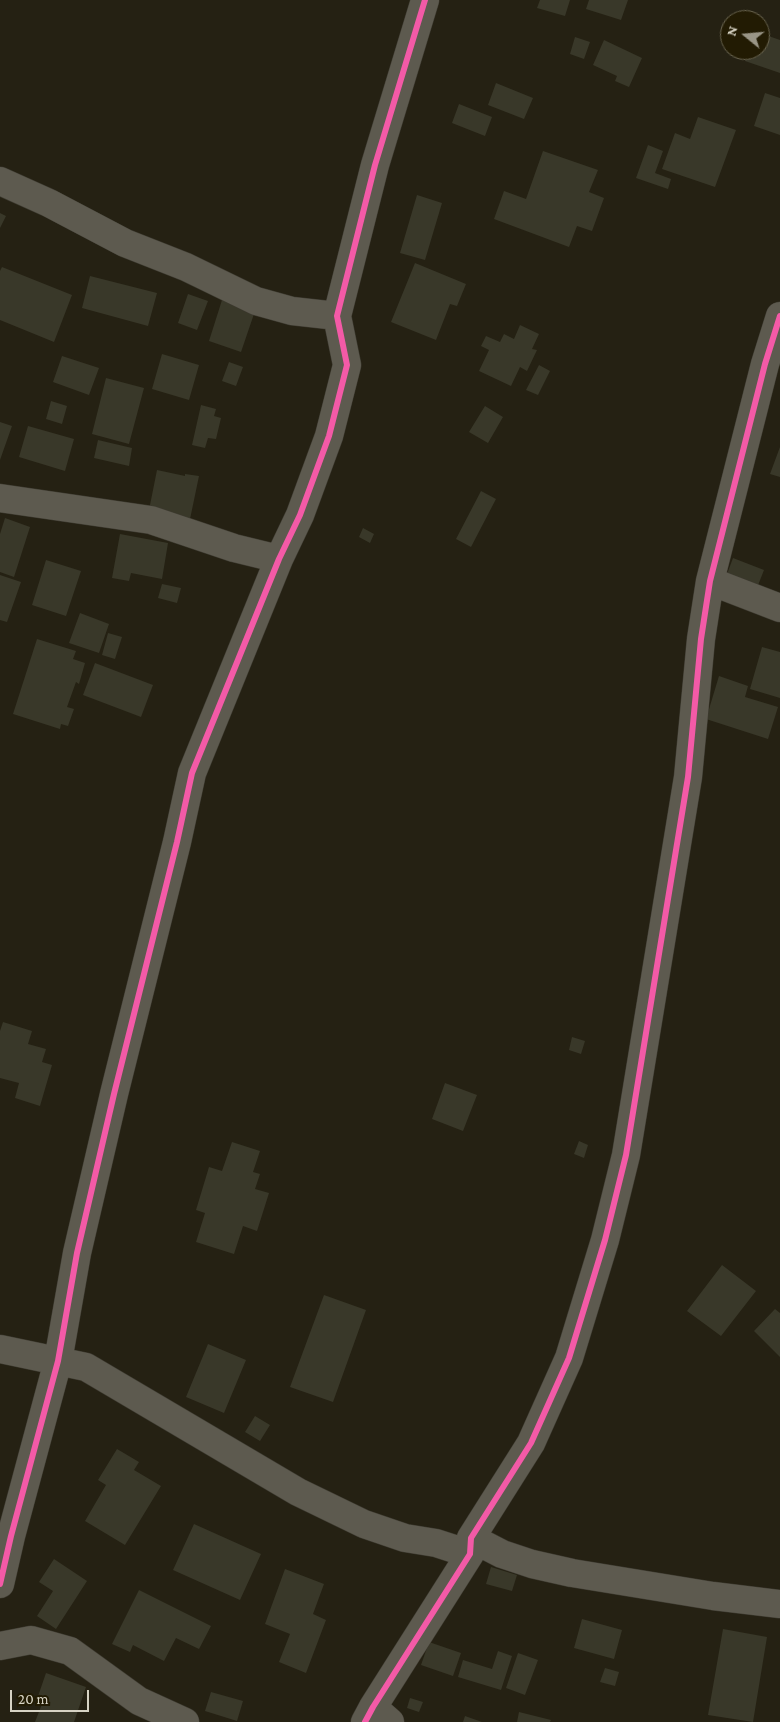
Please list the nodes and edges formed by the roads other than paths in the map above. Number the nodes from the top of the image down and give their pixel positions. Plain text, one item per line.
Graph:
1 (425, 0) edge
2 (0, 181) edge
3 (337, 316) junction
4 (780, 316) edge
5 (772, 366) edge
6 (0, 498) edge
7 (279, 559) junction
8 (710, 581) junction
9 (780, 608) edge
10 (1, 1352) edge
11 (58, 1361) junction
12 (470, 1546) junction
13 (0, 1584) edge
14 (780, 1604) edge
15 (0, 1646) edge
16 (376, 1717) edge
17 (185, 1722) edge

1 - 3 street
2 - 3 street
3 - 7 street
4 - 5 street
5 - 8 street
6 - 7 street
7 - 11 street
8 - 9 street
8 - 12 street
10 - 11 street
11 - 12 street
11 - 13 street
12 - 14 street
12 - 16 street
15 - 17 street

